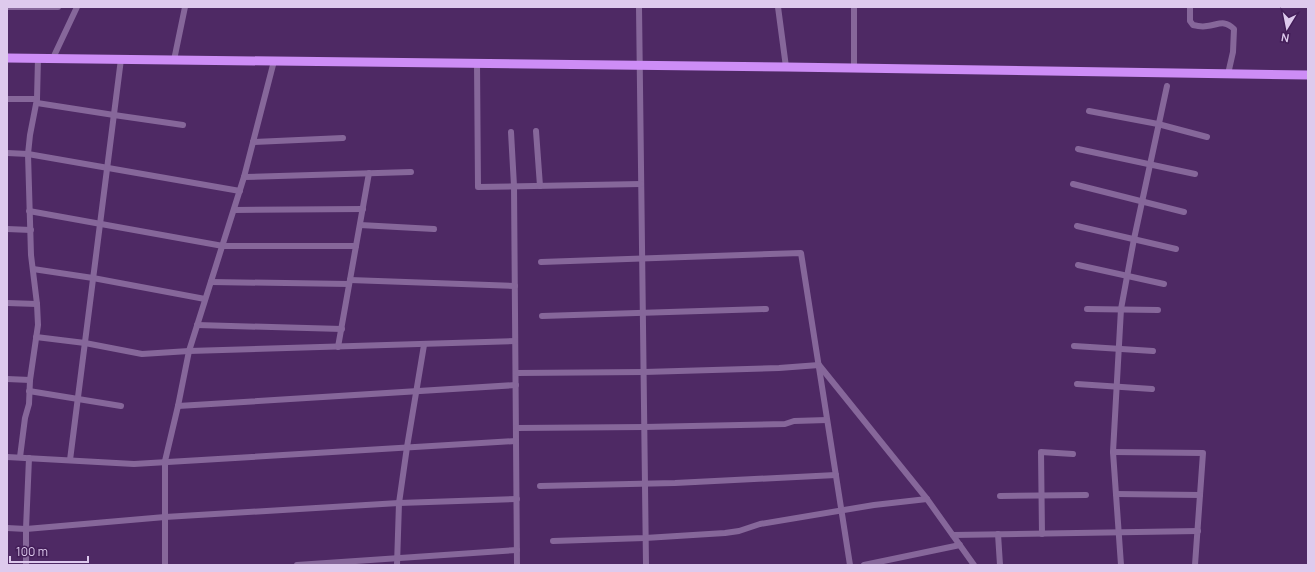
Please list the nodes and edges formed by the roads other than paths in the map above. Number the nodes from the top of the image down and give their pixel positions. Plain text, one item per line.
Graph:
1 (7, 7) edge
2 (58, 7) edge
3 (77, 7) edge
4 (185, 7) edge
5 (638, 7) edge
6 (778, 7) edge
7 (854, 7) edge
8 (1190, 7) edge
9 (7, 58) edge
10 (38, 58) junction
11 (54, 58) junction
12 (121, 59) junction
13 (174, 60) junction
14 (274, 61) junction
15 (478, 63) junction
16 (640, 65) junction
17 (786, 67) junction
18 (854, 68) junction
19 (1228, 74) junction
20 (1308, 75) edge
21 (1167, 86) dead end
22 (7, 99) edge
23 (37, 101) junction
24 (1089, 111) dead end
25 (114, 116) junction
26 (1158, 124) junction
27 (183, 125) dead end
28 (536, 131) dead end
29 (511, 132) dead end
30 (1207, 137) dead end
31 (343, 138) dead end
32 (253, 142) junction
33 (1078, 148) dead end
34 (7, 154) edge
35 (28, 154) junction
36 (1150, 164) junction
37 (108, 168) junction
38 (411, 172) dead end
39 (369, 173) junction
40 (1195, 174) dead end
41 (244, 177) junction
42 (641, 184) junction
43 (1074, 184) dead end
44 (514, 186) junction
45 (540, 186) junction
46 (240, 191) junction
47 (1142, 201) junction
48 (363, 209) junction
49 (234, 210) junction
50 (29, 211) junction
51 (1184, 212) dead end
52 (100, 224) junction
53 (360, 225) junction
54 (1077, 226) dead end
55 (7, 229) edge
56 (434, 229) dead end
57 (31, 230) junction
58 (1134, 239) junction
59 (223, 246) junction
60 (356, 246) junction
61 (1176, 249) dead end
62 (642, 259) junction
63 (542, 262) dead end
64 (1078, 265) dead end
65 (33, 269) junction
66 (1126, 276) junction
67 (93, 278) junction
68 (211, 282) junction
69 (350, 282) junction
70 (1164, 284) dead end
71 (515, 286) junction
72 (205, 299) junction
73 (7, 303) edge
74 (37, 304) junction
75 (766, 309) dead end
76 (1087, 309) dead end
77 (1120, 310) junction
78 (1158, 310) dead end
79 (643, 314) junction
80 (542, 316) dead end
81 (197, 324) junction
82 (342, 329) junction
83 (36, 337) junction
84 (516, 341) junction
85 (85, 343) junction
86 (424, 345) junction
87 (1074, 346) dead end
88 (338, 347) junction
89 (1117, 349) junction
90 (189, 351) junction
91 (1153, 351) dead end
92 (819, 365) junction
93 (644, 372) junction
94 (516, 373) junction
95 (7, 379) edge
96 (30, 380) junction
97 (1077, 384) dead end
98 (516, 385) junction
99 (1116, 387) junction
100 (1152, 389) dead end
101 (29, 391) junction
102 (417, 391) junction
103 (78, 400) junction
104 (122, 406) dead end
105 (178, 406) junction
106 (827, 420) junction
107 (644, 427) junction
108 (516, 428) junction
109 (516, 441) junction
110 (406, 447) junction
111 (1113, 452) junction
112 (1073, 454) dead end
113 (7, 457) edge
114 (20, 457) junction
115 (29, 458) junction
116 (70, 460) junction
117 (165, 461) junction
118 (836, 475) junction
119 (645, 484) junction
120 (540, 486) dead end
121 (1116, 494) junction
122 (1086, 495) dead end
123 (1200, 495) junction
124 (1000, 496) dead end
125 (1042, 496) junction
126 (517, 499) junction
127 (927, 499) junction
128 (399, 503) junction
129 (841, 511) junction
130 (165, 517) junction
131 (7, 528) edge
132 (26, 529) junction
133 (1198, 531) junction
134 (1119, 532) junction
135 (998, 534) junction
136 (1042, 534) junction
137 (953, 535) junction
138 (645, 538) junction
139 (553, 541) dead end
140 (960, 545) junction
141 (517, 550) junction
142 (397, 562) edge
143 (26, 565) edge
144 (165, 565) edge
145 (297, 565) edge
146 (517, 565) edge
147 (646, 565) edge
148 (850, 565) edge
149 (864, 565) edge
150 (974, 565) edge
151 (1000, 565) edge
152 (1122, 565) edge
153 (1195, 565) edge

1 - 2 street
3 - 11 street
4 - 13 street
5 - 16 street
6 - 17 street
7 - 18 street
8 - 19 street
9 - 10 main road
10 - 11 main road
10 - 23 street
11 - 12 main road
12 - 13 main road
12 - 25 street
13 - 14 main road
14 - 15 main road
14 - 32 street
15 - 16 main road
15 - 44 street
16 - 17 main road
16 - 42 street
17 - 18 main road
18 - 19 main road
19 - 20 main road
21 - 26 street
22 - 23 street
23 - 25 street
23 - 35 street
24 - 26 street
25 - 27 street
25 - 37 street
26 - 30 street
26 - 36 street
28 - 45 street
29 - 44 street
31 - 32 street
32 - 41 street
33 - 36 street
34 - 35 street
35 - 37 street
35 - 50 street
36 - 40 street
36 - 47 street
37 - 46 street
37 - 52 street
38 - 39 street
39 - 41 street
39 - 48 street
41 - 46 street
42 - 45 street
42 - 62 street
43 - 47 street
44 - 45 street
44 - 71 street
46 - 49 street
47 - 51 street
47 - 58 street
48 - 49 street
48 - 53 street
49 - 59 street
50 - 52 street
50 - 57 street
52 - 59 street
52 - 67 street
53 - 56 street
53 - 60 street
54 - 58 street
55 - 57 street
57 - 65 street
58 - 61 street
58 - 66 street
59 - 60 street
59 - 68 street
60 - 69 street
62 - 63 street
62 - 79 street
62 - 92 street
64 - 66 street
65 - 67 street
65 - 74 street
66 - 70 street
66 - 77 street
67 - 72 street
67 - 85 street
68 - 69 street
68 - 72 street
69 - 71 street
69 - 82 street
71 - 84 street
72 - 81 street
73 - 74 street
74 - 83 street
75 - 79 street
76 - 77 street
77 - 78 street
77 - 89 street
79 - 80 street
79 - 93 street
81 - 82 street
81 - 90 street
82 - 88 street
83 - 85 street
83 - 96 street
84 - 86 street
84 - 94 street
85 - 90 street
85 - 103 street
86 - 88 street
86 - 102 street
87 - 89 street
88 - 90 street
89 - 91 street
89 - 99 street
90 - 105 street
92 - 93 street
92 - 106 street
92 - 127 street
93 - 94 street
93 - 107 street
94 - 98 street
95 - 96 street
96 - 101 street
97 - 99 street
98 - 102 street
98 - 108 street
99 - 100 street
99 - 111 street
101 - 103 street
101 - 114 street
102 - 105 street
102 - 110 street
103 - 104 street
103 - 116 street
105 - 117 street
106 - 107 street
106 - 118 street
107 - 108 street
107 - 119 street
108 - 109 street
109 - 110 street
109 - 126 street
110 - 117 street
110 - 128 street
111 - 121 street
111 - 123 street
112 - 125 street
113 - 114 street
114 - 115 street
115 - 116 street
115 - 132 street
116 - 117 street
117 - 130 street
118 - 119 street
118 - 129 street
119 - 120 street
119 - 138 street
121 - 123 street
121 - 134 street
122 - 125 street
123 - 133 street
124 - 125 street
125 - 136 street
126 - 128 street
126 - 141 street
127 - 129 street
127 - 137 street
128 - 130 street
128 - 142 street
129 - 138 street
129 - 148 street
130 - 132 street
130 - 144 street
131 - 132 street
132 - 143 street
133 - 134 street
133 - 153 street
134 - 136 street
134 - 152 street
135 - 136 street
135 - 137 street
135 - 151 street
137 - 140 street
138 - 139 street
138 - 147 street
140 - 149 street
140 - 150 street
141 - 142 street
141 - 146 street
142 - 145 street

